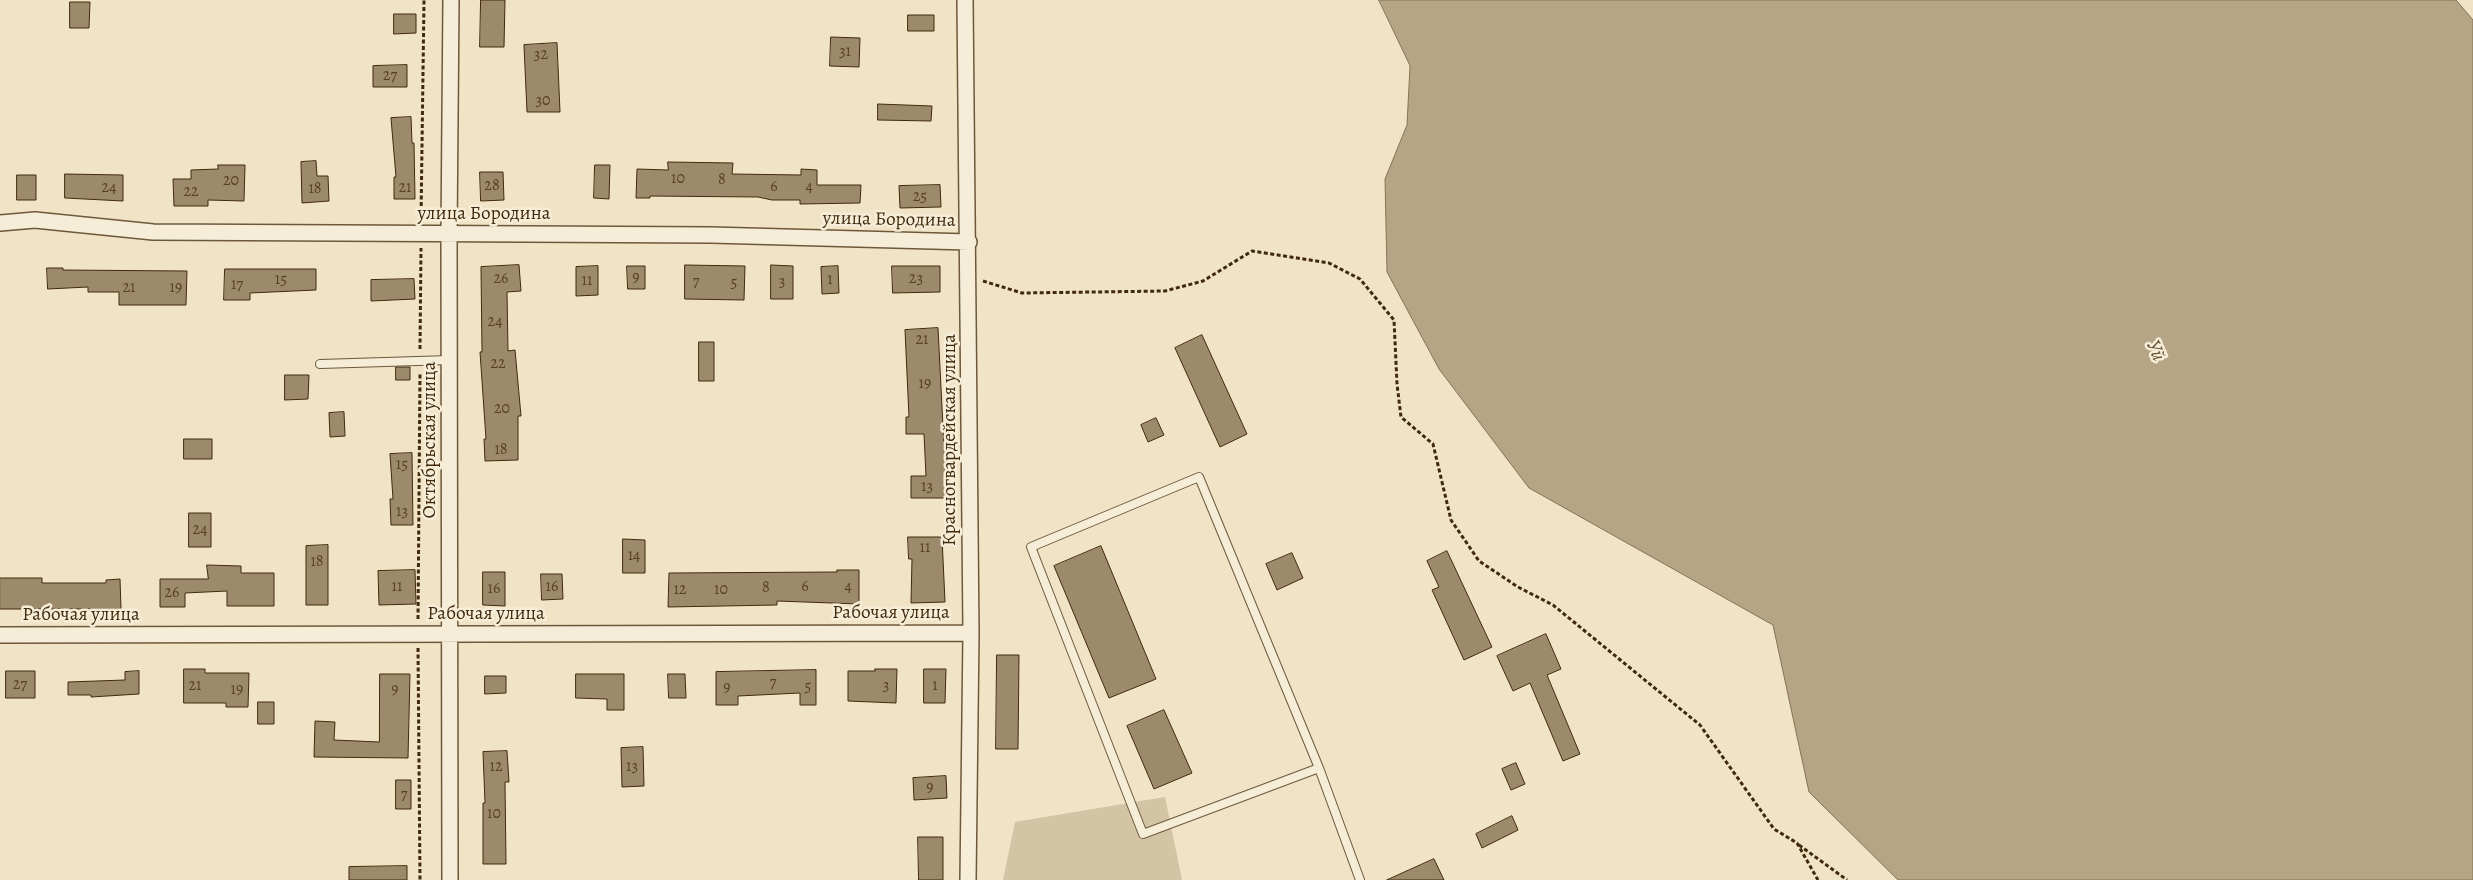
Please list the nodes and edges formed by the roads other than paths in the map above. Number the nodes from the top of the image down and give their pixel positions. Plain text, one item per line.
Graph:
1 (451, 0) edge
2 (965, 0) edge
3 (0, 223) edge
4 (449, 234) junction
5 (969, 242) junction
6 (450, 360) junction
7 (320, 364) dead end
8 (971, 633) junction
9 (451, 634) junction
10 (0, 635) edge
11 (1319, 768) junction
12 (450, 880) edge
13 (968, 880) edge
14 (1360, 880) edge

1 - 4 street, Октябрьская улица
2 - 5 street, Красногвардейская улица
3 - 4 street, улица Бородина
4 - 5 street, улица Бородина
4 - 6 street, Октябрьская улица
5 - 8 street, Красногвардейская улица
6 - 7 lane
6 - 9 street, Октябрьская улица
8 - 9 street, Рабочая улица
8 - 13 street, Красногвардейская улица
9 - 10 street, Рабочая улица
9 - 12 street, Октябрьская улица
11 - 11 lane
11 - 14 lane

